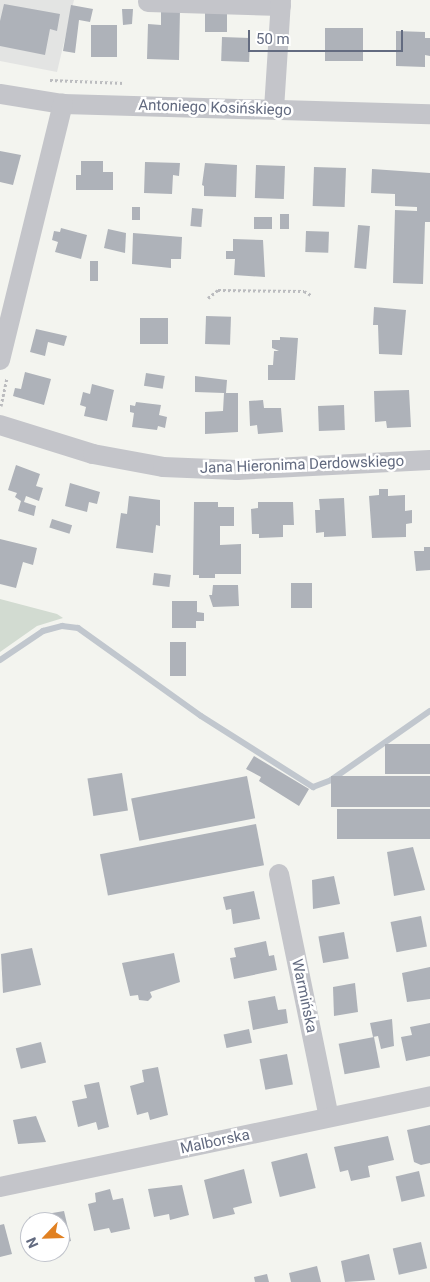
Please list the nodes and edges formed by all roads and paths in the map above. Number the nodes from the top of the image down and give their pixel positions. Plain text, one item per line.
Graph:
1 (148, 2) dead end
2 (281, 3) edge
3 (40, 79) dead end
4 (133, 84) dead end
5 (0, 94) edge
6 (64, 104) junction
7 (274, 109) junction
8 (430, 114) edge
9 (311, 295) dead end
10 (208, 298) dead end
11 (0, 360) edge
12 (0, 425) edge
13 (430, 460) edge
14 (279, 874) dead end
15 (430, 1096) edge
16 (329, 1118) junction
17 (0, 1187) edge

1 - 2 street
2 - 7 street
3 - 4 path
5 - 6 street, Antoniego Kosińskiego
6 - 7 street, Antoniego Kosińskiego
6 - 11 street
7 - 8 street, Antoniego Kosińskiego
9 - 10 path
12 - 13 street, Jana Hieronima Derdowskiego
14 - 16 street, Warmińska
15 - 16 street, Malborska
16 - 17 street, Malborska

